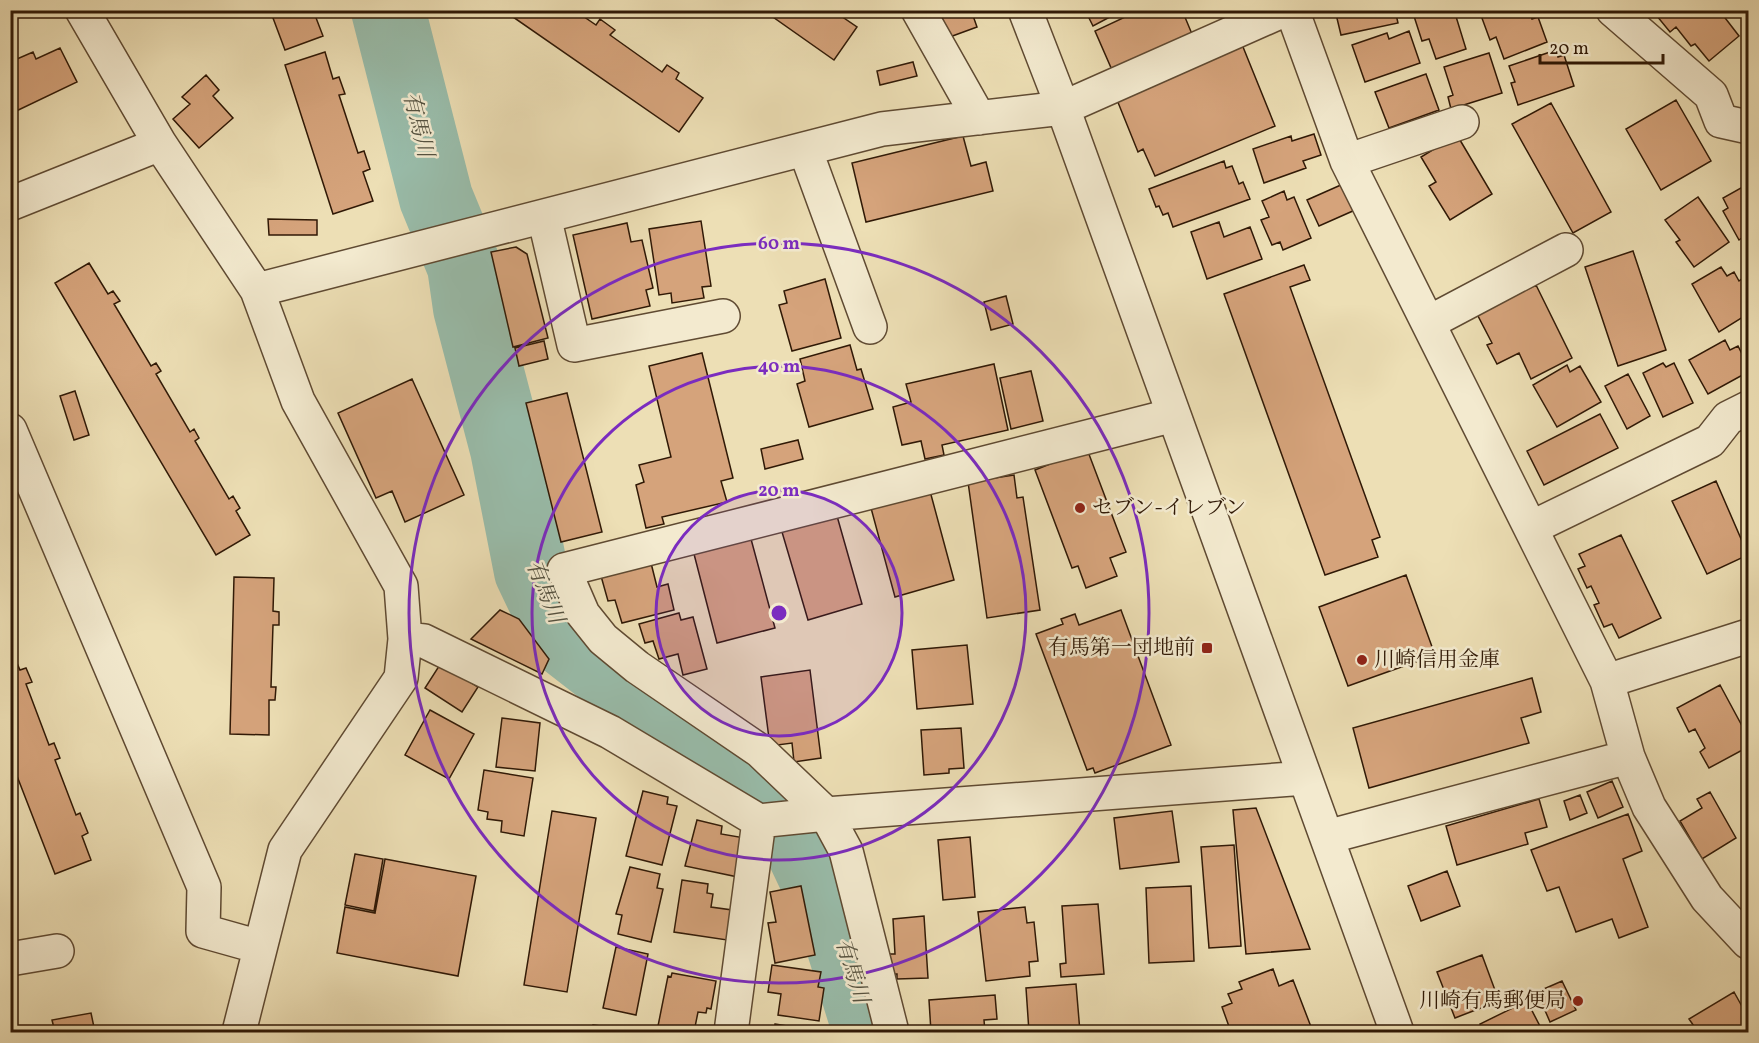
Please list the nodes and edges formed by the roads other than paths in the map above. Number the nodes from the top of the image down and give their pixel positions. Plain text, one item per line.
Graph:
1 (82, 10) edge
2 (918, 10) edge
3 (1025, 10) edge
4 (1284, 10) edge
5 (1292, 10) edge
6 (1613, 10) edge
7 (1063, 108) junction
8 (979, 118) junction
9 (1462, 122) dead end
10 (1735, 124) edge
11 (160, 144) junction
12 (805, 148) junction
13 (1347, 160) junction
14 (10, 204) edge
15 (544, 216) junction
16 (1566, 250) dead end
17 (257, 290) junction
18 (723, 316) dead end
19 (1428, 323) junction
20 (870, 327) dead end
21 (1749, 408) edge
22 (1174, 416) junction
23 (10, 429) edge
24 (1531, 528) junction
25 (1749, 636) edge
26 (405, 639) junction
27 (1607, 681) junction
28 (1628, 757) junction
29 (1305, 778) junction
30 (816, 815) junction
31 (764, 821) junction
32 (1327, 837) junction
33 (1749, 942) edge
34 (260, 946) junction
35 (57, 951) dead end
36 (10, 959) edge
37 (239, 1032) edge
38 (730, 1032) edge
39 (892, 1032) edge
40 (1397, 1032) edge

1 - 11 street
2 - 8 street
3 - 7 street
4 - 7 street
5 - 13 street
6 - 10 street
7 - 8 street
7 - 22 street
8 - 12 street
9 - 13 street
11 - 14 street
11 - 17 street
12 - 15 street
12 - 20 street
13 - 19 street
15 - 17 street
15 - 18 street
16 - 19 street
17 - 26 street
19 - 24 street
21 - 24 street
22 - 29 street
22 - 30 street
23 - 34 street
24 - 27 street
25 - 27 street
26 - 31 street
26 - 34 street
27 - 28 street
28 - 32 street
28 - 33 street
29 - 30 street
29 - 32 street
30 - 31 street
30 - 39 street
31 - 38 street
32 - 40 street
34 - 37 street
35 - 36 street

